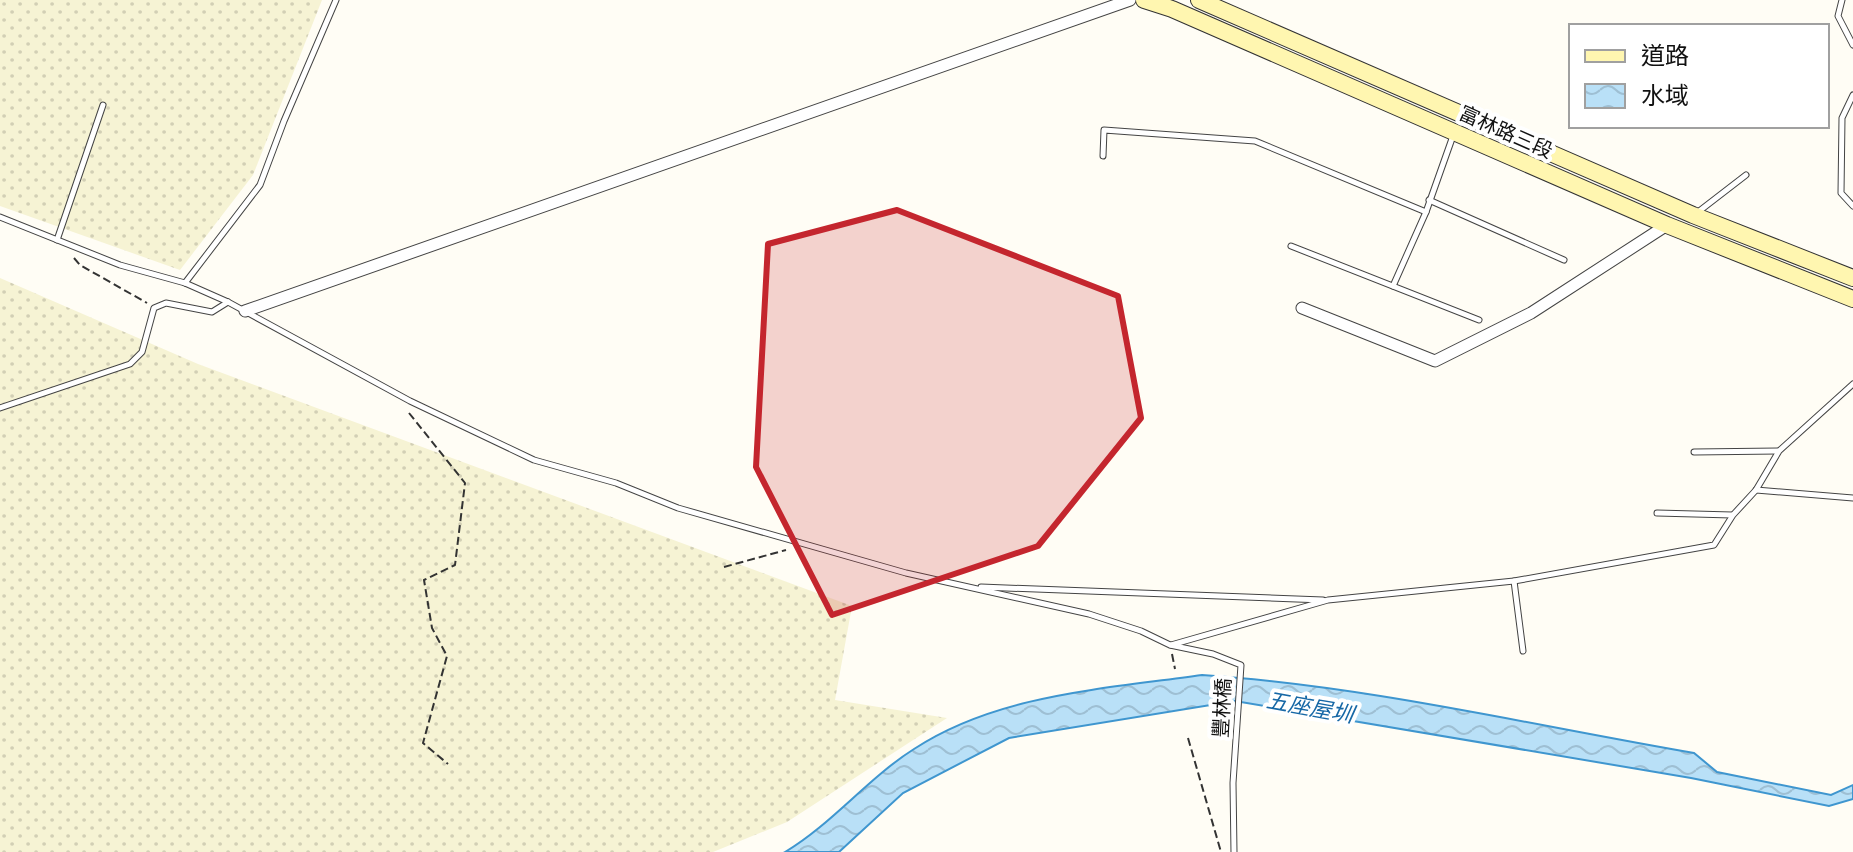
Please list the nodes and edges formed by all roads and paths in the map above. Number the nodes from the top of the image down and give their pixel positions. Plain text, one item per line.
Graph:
1 (336, 0) edge
2 (1130, 0) edge
3 (1144, 0) edge
4 (1199, 0) edge
5 (1842, 0) edge
6 (1853, 45) edge
7 (1853, 95) edge
8 (103, 105) dead end
9 (1463, 114) junction
10 (1454, 131) junction
11 (1103, 156) dead end
12 (1746, 175) dead end
13 (1429, 200) junction
14 (1853, 206) edge
15 (1426, 212) junction
16 (1693, 215) junction
17 (0, 217) edge
18 (1667, 225) junction
19 (1684, 232) junction
20 (57, 240) junction
21 (1291, 246) dead end
22 (1564, 260) dead end
23 (1853, 278) edge
24 (185, 283) junction
25 (1393, 286) junction
26 (1853, 299) edge
27 (228, 302) junction
28 (154, 308) junction
29 (1302, 308) dead end
30 (245, 311) junction
31 (1479, 320) dead end
32 (1853, 384) edge
33 (0, 408) edge
34 (408, 412) dead end
35 (1779, 451) junction
36 (1694, 452) dead end
37 (1756, 490) junction
38 (1853, 498) edge
39 (1657, 513) dead end
40 (1733, 515) junction
41 (806, 544) junction
42 (724, 567) dead end
43 (1514, 581) junction
44 (970, 586) junction
45 (1328, 600) junction
46 (1170, 645) junction
47 (1523, 651) dead end
48 (1175, 669) dead end
49 (1188, 738) dead end
50 (448, 764) dead end
51 (1221, 852) edge
52 (1234, 852) edge

1 - 24 lane
2 - 30 street
3 - 10 main road, 富林路三段
4 - 9 main road, 富林路三段
5 - 6 lane
7 - 14 lane
8 - 20 lane
9 - 10 lane
9 - 16 main road, 富林路三段
10 - 13 lane
10 - 18 main road, 富林路三段
11 - 15 lane
12 - 16 lane
13 - 15 lane
13 - 22 lane
15 - 25 lane
16 - 19 lane
16 - 23 main road, 富林路三段
17 - 20 lane
18 - 19 main road, 富林路三段
18 - 29 street
19 - 26 main road, 富林路三段
20 - 24 lane
20 - 28 path
21 - 25 lane
24 - 27 lane
25 - 31 lane
27 - 28 lane
27 - 30 lane
28 - 33 lane
30 - 41 lane
32 - 35 lane
34 - 50 path
35 - 36 lane
35 - 37 lane
37 - 38 lane
37 - 40 lane
39 - 40 lane
40 - 43 lane
41 - 42 path
41 - 44 lane
43 - 45 lane
43 - 47 lane
44 - 45 lane
44 - 46 lane
45 - 46 lane
46 - 48 path
46 - 52 lane, 豐林橋
49 - 51 path

